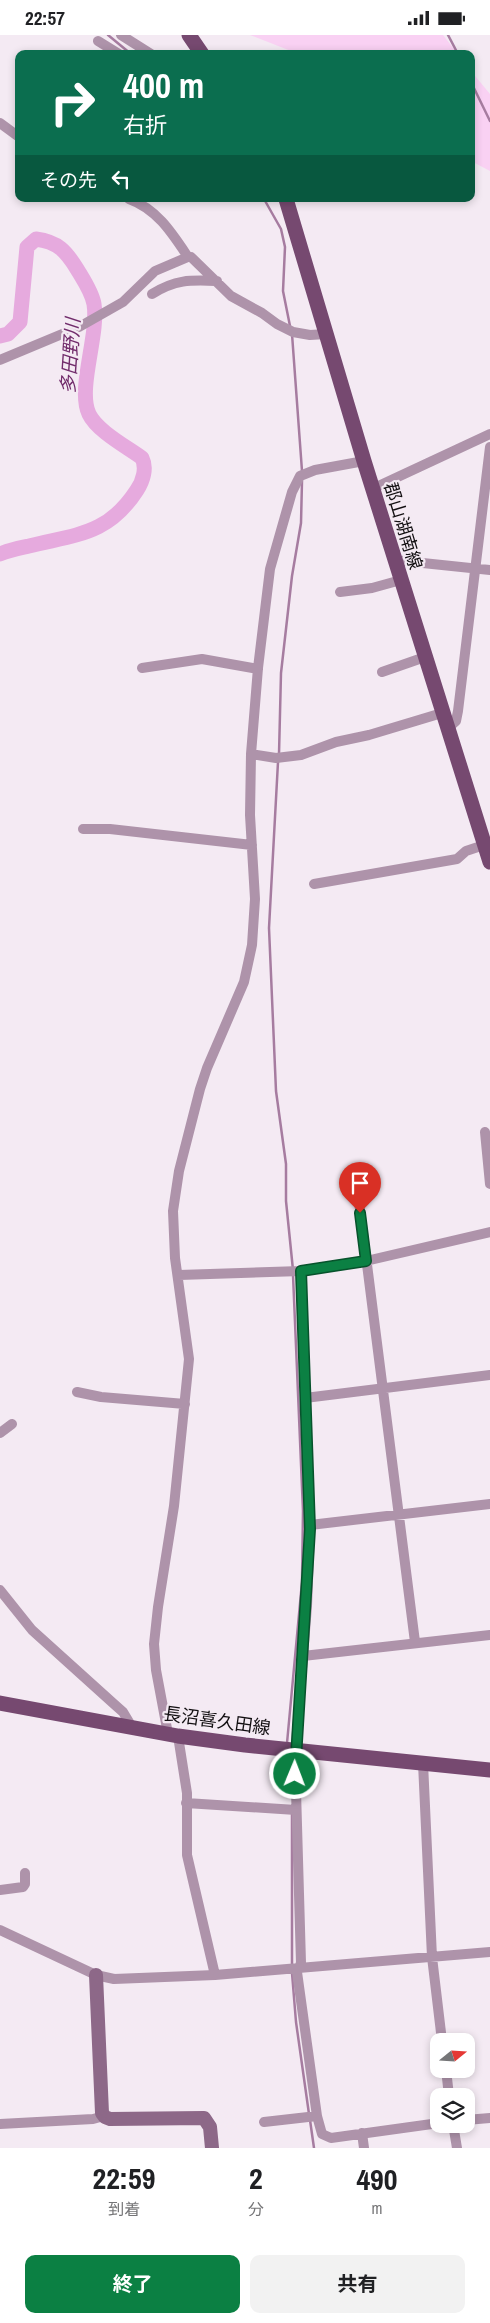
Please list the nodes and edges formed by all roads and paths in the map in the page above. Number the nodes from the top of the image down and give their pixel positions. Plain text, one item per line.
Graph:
1 (121, 35) edge
2 (189, 35) edge
3 (98, 41) dead end
4 (113, 50) edge
5 (145, 50) edge
6 (199, 50) edge
7 (0, 123) edge
8 (15, 134) edge
9 (135, 202) edge
10 (287, 202) edge
11 (188, 257) junction
12 (217, 281) junction
13 (152, 294) dead end
14 (326, 334) junction
15 (0, 360) edge
16 (490, 434) edge
17 (490, 447) edge
18 (364, 461) junction
19 (372, 489) junction
20 (394, 560) junction
21 (476, 569) junction
22 (490, 570) edge
23 (401, 580) junction
24 (340, 592) dead end
25 (424, 657) junction
26 (142, 668) dead end
27 (258, 669) junction
28 (382, 672) dead end
29 (442, 713) junction
30 (447, 729) junction
31 (251, 754) junction
32 (83, 829) dead end
33 (252, 845) junction
34 (484, 845) junction
35 (490, 862) edge
36 (314, 884) dead end
37 (485, 1132) dead end
38 (356, 1178) dead end
39 (490, 1184) edge
40 (490, 1232) edge
41 (366, 1261) junction
42 (301, 1271) junction
43 (179, 1275) junction
44 (490, 1375) edge
45 (381, 1389) junction
46 (77, 1392) dead end
47 (305, 1398) junction
48 (185, 1404) junction
49 (12, 1424) dead end
50 (0, 1433) edge
51 (490, 1504) edge
52 (398, 1514) junction
53 (310, 1525) junction
54 (0, 1590) edge
55 (490, 1635) edge
56 (414, 1642) junction
57 (303, 1656) junction
58 (0, 1703) edge
59 (132, 1727) junction
60 (173, 1735) junction
61 (296, 1751) junction
62 (423, 1763) junction
63 (490, 1770) edge
64 (186, 1803) junction
65 (296, 1810) junction
66 (26, 1873) dead end
67 (0, 1890) edge
68 (0, 1930) edge
69 (490, 1952) edge
70 (432, 1957) junction
71 (299, 1967) junction
72 (96, 1975) junction
73 (215, 1975) junction
74 (441, 2033) edge
75 (104, 2116) junction
76 (317, 2116) junction
77 (490, 2117) edge
78 (475, 2119) edge
79 (264, 2122) dead end
80 (0, 2124) edge
81 (430, 2124) edge
82 (362, 2133) junction
83 (454, 2133) edge
84 (212, 2148) edge
85 (364, 2148) edge
86 (456, 2148) edge

1 - 5 street
2 - 6 main road
3 - 4 street
7 - 8 street
9 - 11 street
10 - 14 main road, 郡山湖南線
11 - 12 street
11 - 15 street
12 - 13 street
12 - 14 street
14 - 18 main road, 郡山湖南線
16 - 19 street
17 - 21 street
18 - 19 main road, 郡山湖南線
18 - 27 street
19 - 20 main road, 郡山湖南線
20 - 21 street
20 - 23 main road, 郡山湖南線
21 - 22 street
21 - 30 street
23 - 24 street
23 - 25 main road, 郡山湖南線
25 - 28 street
25 - 29 main road, 郡山湖南線
26 - 27 street
27 - 31 street
29 - 30 main road, 郡山湖南線
29 - 31 street
30 - 34 main road, 郡山湖南線
31 - 33 street
32 - 33 street
33 - 43 street
34 - 35 main road, 郡山湖南線
34 - 36 street
37 - 39 street
38 - 41 street
40 - 41 street
41 - 42 street
41 - 45 street
42 - 43 street
42 - 47 street
43 - 48 street
44 - 45 street
45 - 47 street
45 - 52 street
46 - 48 street
47 - 53 street
48 - 60 street
49 - 50 street
51 - 52 street
52 - 53 street
52 - 56 street
53 - 57 street
54 - 59 street
55 - 56 street
56 - 57 street
57 - 61 street
58 - 59 main road, 長沼喜久田線
59 - 60 main road, 長沼喜久田線
60 - 61 main road, 長沼喜久田線
60 - 64 street
61 - 62 main road, 長沼喜久田線
61 - 65 street
62 - 63 main road, 長沼喜久田線
62 - 70 street
64 - 65 street
64 - 73 street
65 - 71 street
66 - 67 street
68 - 72 street
69 - 70 street
70 - 71 street
70 - 74 street
71 - 73 street
71 - 76 street
72 - 73 street
72 - 75 street
75 - 80 street
75 - 84 street
76 - 79 street
76 - 82 street
77 - 78 street
81 - 82 street
82 - 85 street
83 - 86 street

